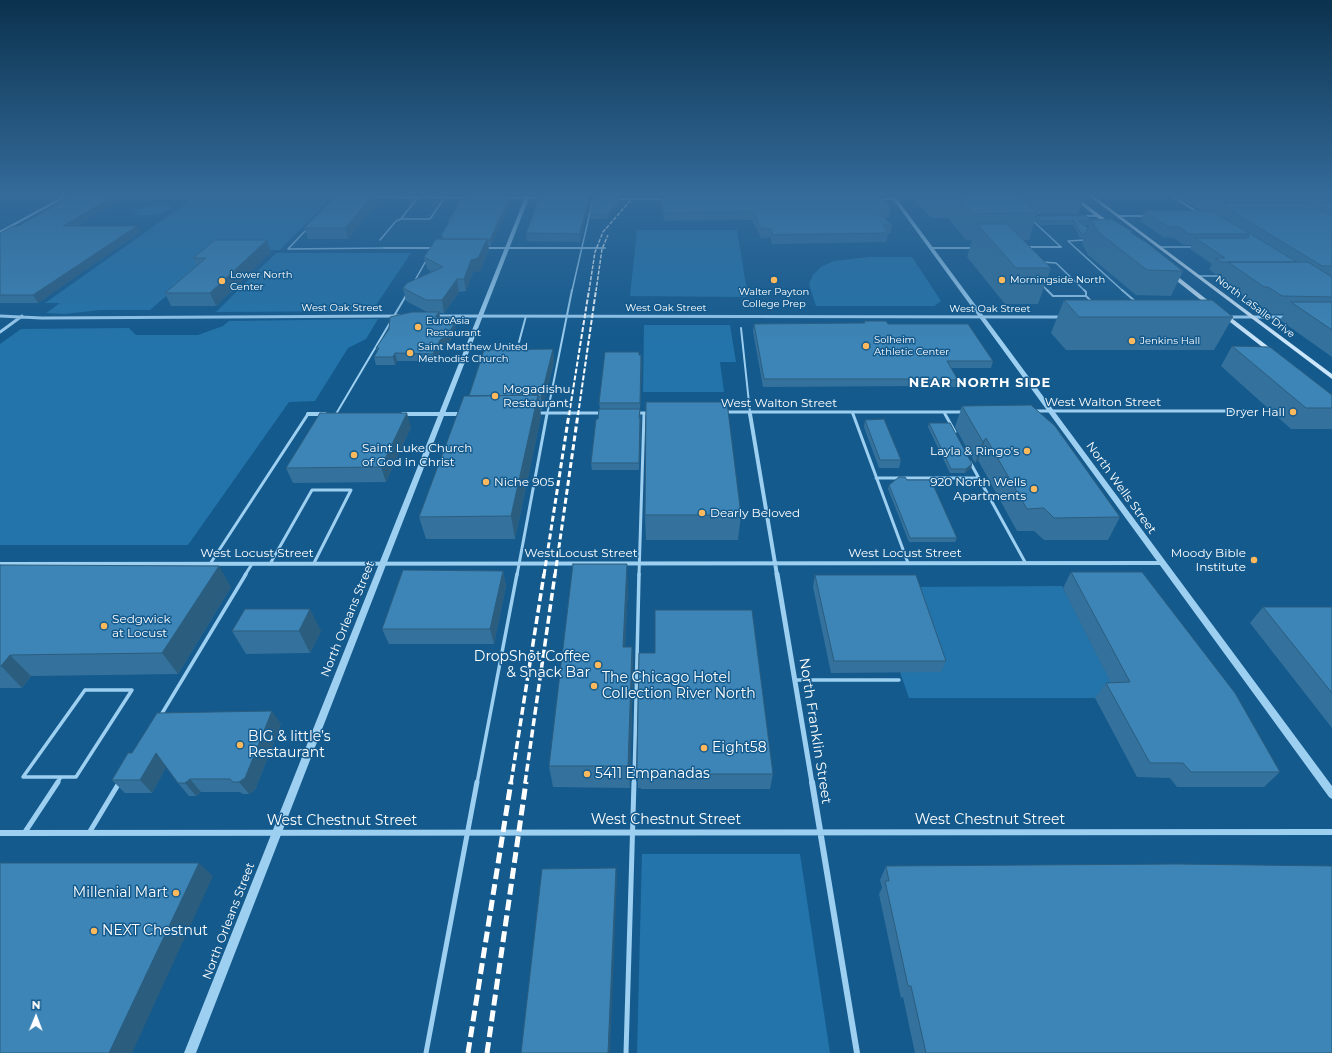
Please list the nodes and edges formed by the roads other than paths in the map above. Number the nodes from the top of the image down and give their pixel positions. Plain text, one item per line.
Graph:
1 (293, 244) edge
2 (436, 244) edge
3 (509, 244) edge
4 (582, 244) edge
5 (928, 244) edge
6 (1057, 244) edge
7 (1072, 244) edge
8 (1155, 244) edge
9 (1060, 247) joint
10 (1159, 247) junction
11 (1196, 247) edge
12 (384, 248) joint
13 (434, 248) junction
14 (442, 248) edge
15 (479, 248) edge
16 (507, 248) junction
17 (581, 248) junction
18 (605, 248) dead end
19 (931, 248) junction
20 (981, 248) edge
21 (1021, 248) edge
22 (431, 252) edge
23 (427, 259) edge
24 (1041, 262) edge
25 (1164, 269) edge
26 (1198, 276) junction
27 (1229, 276) edge
28 (1042, 284) edge
29 (411, 287) edge
30 (407, 294) edge
31 (1086, 296) junction
32 (1138, 303) edge
33 (1097, 307) edge
34 (0, 316) edge
35 (23, 316) junction
36 (394, 316) junction
37 (401, 316) edge
38 (432, 316) edge
39 (480, 316) junction
40 (526, 316) junction
41 (566, 316) junction
42 (982, 317) junction
43 (1062, 317) dead end
44 (1223, 317) junction
45 (1252, 317) junction
46 (1293, 317) edge
47 (741, 328) dead end
48 (0, 332) edge
49 (519, 342) dead end
50 (1278, 358) edge
51 (1331, 375) edge
52 (1251, 410) dead end
53 (1029, 411) edge
54 (1051, 411) junction
55 (721, 412) edge
56 (750, 412) junction
57 (852, 412) junction
58 (944, 412) junction
59 (967, 412) edge
60 (534, 413) edge
61 (549, 413) junction
62 (604, 413) edge
63 (628, 413) edge
64 (644, 413) junction
65 (652, 413) edge
66 (308, 414) joint
67 (336, 414) junction
68 (344, 414) edge
69 (396, 414) edge
70 (442, 414) junction
71 (467, 414) edge
72 (957, 437) edge
73 (968, 457) edge
74 (876, 478) junction
75 (979, 478) junction
76 (1025, 562) junction
77 (314, 563) junction
78 (519, 563) junction
79 (640, 563) junction
80 (775, 563) junction
81 (908, 563) junction
82 (1162, 563) junction
83 (0, 564) edge
84 (210, 564) junction
85 (252, 564) junction
86 (270, 564) junction
87 (383, 564) junction
88 (795, 680) junction
89 (899, 680) dead end
90 (160, 716) edge
91 (61, 777) junction
92 (123, 777) edge
93 (1332, 794) edge
94 (820, 832) junction
95 (1332, 832) edge
96 (0, 833) edge
97 (24, 833) junction
98 (89, 833) junction
99 (276, 833) junction
100 (468, 833) junction
101 (632, 833) junction
102 (190, 1053) edge
103 (426, 1053) edge
104 (626, 1053) edge
105 (857, 1053) edge

1 - 12 lane
2 - 13 lane
3 - 16 street, North Orleans Street
4 - 17 lane
5 - 19 street, North Wells Street
6 - 9 lane
7 - 32 lane
8 - 10 main road, North LaSalle Drive
9 - 21 street
10 - 11 lane
10 - 26 main road, North LaSalle Drive
12 - 13 street
13 - 14 street
13 - 22 lane
15 - 16 street
16 - 17 street
16 - 39 street, North Orleans Street
17 - 18 street
17 - 41 lane
19 - 20 street
19 - 42 street, North Wells Street
23 - 29 lane
24 - 31 lane
25 - 44 main road
26 - 27 lane
26 - 45 main road, North LaSalle Drive
28 - 31 lane
30 - 36 lane
31 - 33 lane
34 - 35 street, West Oak Street
35 - 36 street, West Oak Street
35 - 48 street
36 - 37 street, West Oak Street
36 - 67 lane
38 - 39 street, West Oak Street
39 - 40 street, West Oak Street
39 - 70 street, North Orleans Street
40 - 41 street, West Oak Street
40 - 49 lane
41 - 42 street, West Oak Street
41 - 61 lane
42 - 43 street, West Oak Street
42 - 54 street, North Wells Street
44 - 45 street
44 - 50 main road
45 - 46 street
45 - 51 main road, North LaSalle Drive
47 - 56 lane
52 - 54 street, West Walton Street
53 - 54 street, West Walton Street
54 - 82 street, North Wells Street
55 - 56 street, West Walton Street
56 - 57 street, West Walton Street
56 - 80 street, North Franklin Street
57 - 58 street, West Walton Street
57 - 74 lane
58 - 59 street, West Walton Street
58 - 72 lane
60 - 61 street
61 - 62 street
61 - 78 lane
63 - 64 street
64 - 65 street
64 - 79 lane
66 - 67 street
66 - 84 lane
67 - 68 street
69 - 70 street
70 - 71 street
70 - 87 street, North Orleans Street
73 - 75 lane
74 - 75 lane
74 - 81 lane
75 - 76 lane
76 - 81 street, West Locust Street
76 - 82 street, West Locust Street
77 - 86 street, West Locust Street
77 - 86 lane
77 - 87 street, West Locust Street
78 - 79 street, West Locust Street
78 - 87 street, West Locust Street
78 - 100 lane
79 - 80 street, West Locust Street
79 - 101 lane
80 - 81 street, West Locust Street
80 - 88 street, North Franklin Street
82 - 93 street, North Wells Street
83 - 84 street, West Locust Street
84 - 85 street, West Locust Street
85 - 86 street, West Locust Street
85 - 90 lane
87 - 99 street, North Orleans Street
88 - 89 lane
88 - 94 street, North Franklin Street
91 - 91 lane
91 - 97 lane
92 - 98 lane
94 - 95 street, West Chestnut Street
94 - 101 street, West Chestnut Street
94 - 105 street, North Franklin Street
96 - 97 street, West Chestnut Street
97 - 98 street, West Chestnut Street
98 - 99 street, West Chestnut Street
99 - 100 street, West Chestnut Street
99 - 102 street, North Orleans Street
100 - 101 street, West Chestnut Street
100 - 103 lane
101 - 104 lane

